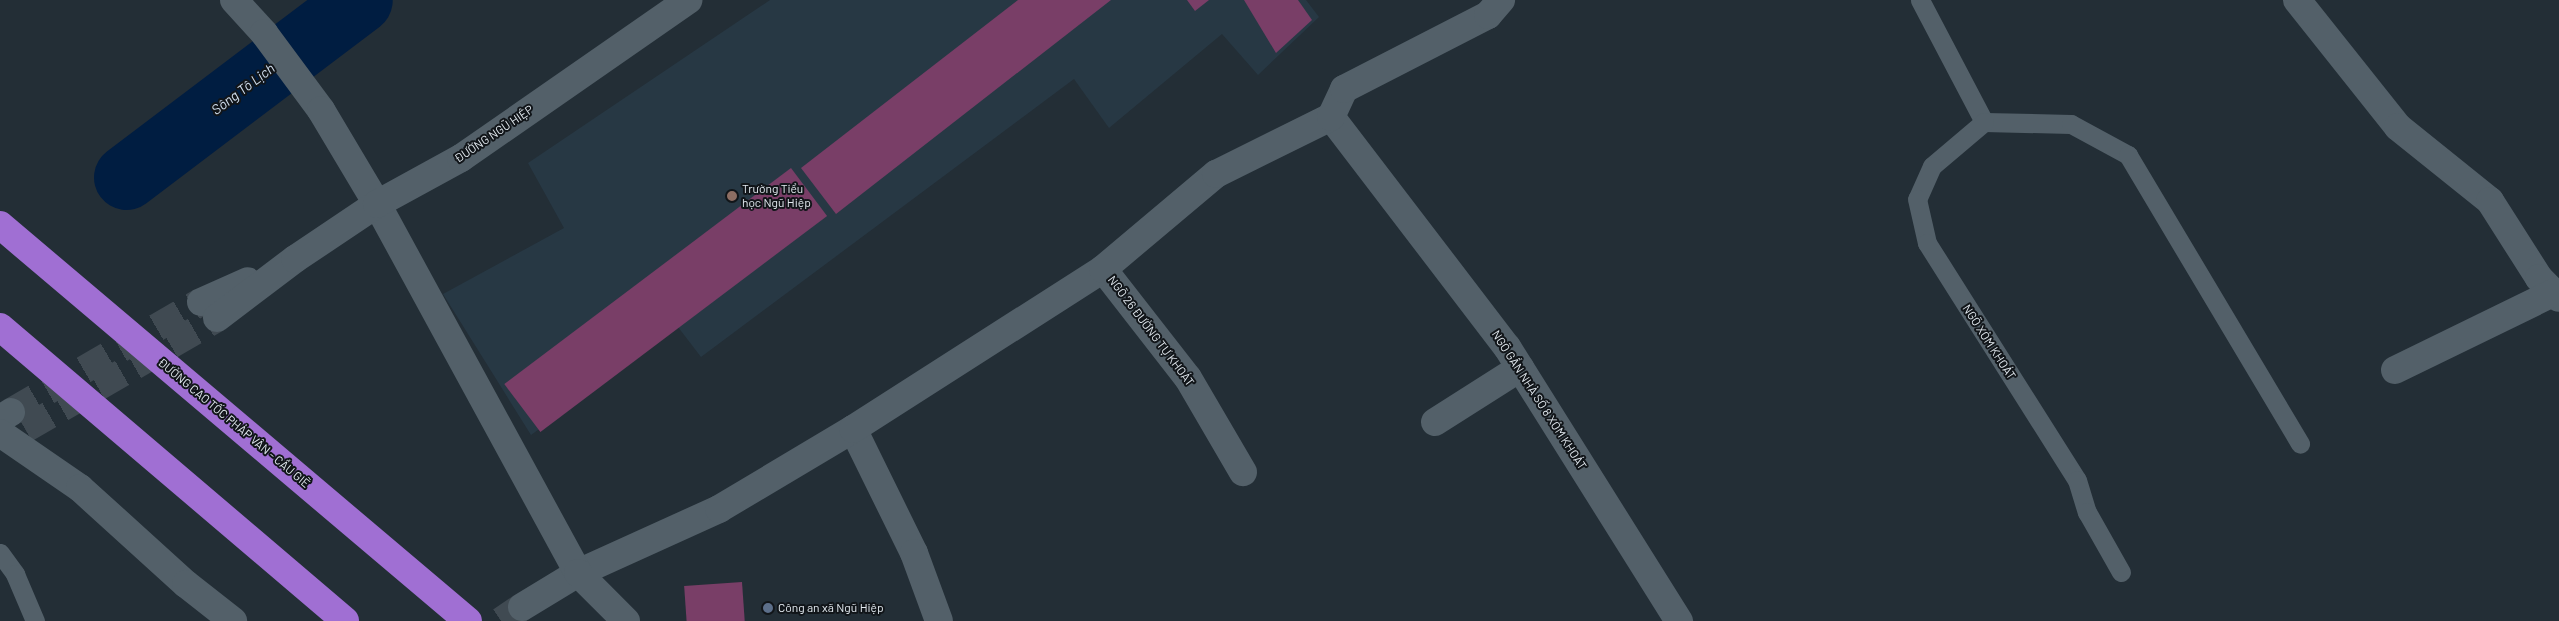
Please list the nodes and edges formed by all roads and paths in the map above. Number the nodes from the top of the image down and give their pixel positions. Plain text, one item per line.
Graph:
1 (234, 0) edge
2 (688, 0) edge
3 (1502, 0) edge
4 (1920, 0) edge
5 (2297, 0) edge
6 (1331, 117) junction
7 (1984, 122) junction
8 (377, 204) junction
9 (0, 226) edge
10 (1103, 269) junction
11 (2553, 283) edge
12 (209, 310) tunnel mouth
13 (0, 327) edge
14 (1520, 368) junction
15 (2396, 370) dead end
16 (1435, 422) dead end
17 (7, 424) edge
18 (853, 429) junction
19 (2300, 444) dead end
20 (1243, 472) dead end
21 (0, 552) edge
22 (2121, 572) dead end
23 (578, 573) junction
24 (522, 607) tunnel mouth
25 (36, 621) edge
26 (233, 621) edge
27 (345, 621) edge
28 (468, 621) edge
29 (626, 621) edge
30 (939, 621) edge
31 (1679, 621) edge

1 - 8 street
2 - 8 street, ĐƯỜNG NGŨ HIỆP
3 - 6 street
4 - 7 lane
5 - 11 street
6 - 10 street
6 - 14 street, NGÕ GẦN NHÀ SỐ 8 XÓM KHOÁT
7 - 19 lane
7 - 22 lane, NGÕ XÓM KHOÁT
8 - 12 street, ĐƯỜNG NGŨ HIỆP
8 - 23 street
9 - 28 highway, ĐƯỜNG CAO TỐC PHÁP VÂN - CẦU GIẼ
10 - 18 street
10 - 20 street, NGÕ 26 ĐƯỜNG TỰ KHOÁT
11 - 15 street
13 - 27 highway
14 - 16 street
14 - 31 street, NGÕ GẦN NHÀ SỐ 8 XÓM KHOÁT
17 - 26 street
18 - 23 street
18 - 30 street
21 - 25 lane
23 - 24 street
23 - 29 street

